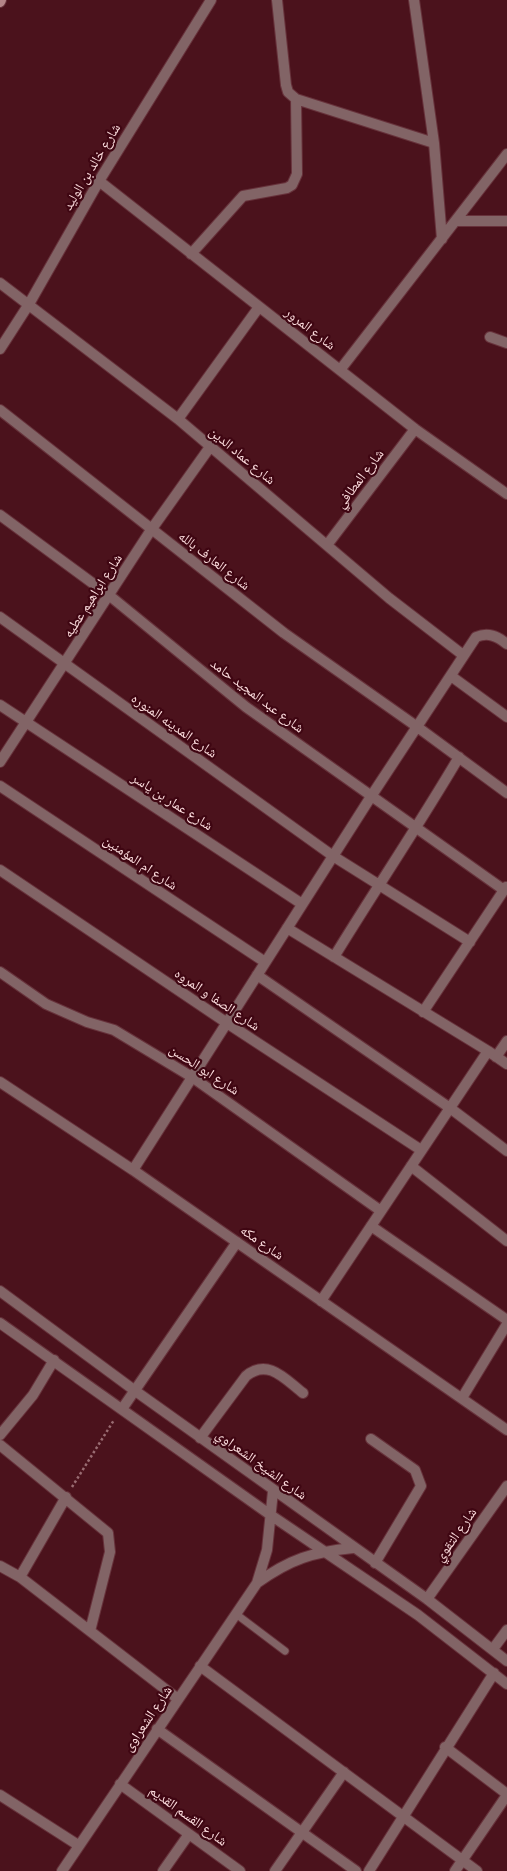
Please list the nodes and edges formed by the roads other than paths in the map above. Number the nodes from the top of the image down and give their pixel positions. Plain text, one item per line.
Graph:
1 (211, 0) edge
2 (277, 0) edge
3 (414, 0) edge
4 (296, 99) junction
5 (434, 144) junction
6 (507, 154) edge
7 (98, 181) junction
8 (456, 220) junction
9 (507, 221) edge
10 (442, 239) junction
11 (191, 254) junction
12 (0, 283) edge
13 (29, 304) junction
14 (259, 307) junction
15 (490, 337) dead end
16 (507, 343) edge
17 (0, 349) edge
18 (340, 370) junction
19 (0, 410) edge
20 (178, 419) junction
21 (415, 429) junction
22 (210, 447) junction
23 (507, 494) edge
24 (0, 515) edge
25 (151, 530) junction
26 (326, 545) junction
27 (110, 596) junction
28 (0, 617) edge
29 (507, 644) edge
30 (464, 655) junction
31 (65, 665) junction
32 (451, 676) junction
33 (0, 705) edge
34 (507, 717) edge
35 (26, 722) junction
36 (416, 726) junction
37 (459, 757) junction
38 (0, 762) edge
39 (0, 786) edge
40 (507, 793) edge
41 (372, 795) junction
42 (417, 828) junction
43 (334, 856) junction
44 (0, 870) edge
45 (378, 884) junction
46 (505, 888) edge
47 (302, 904) junction
48 (287, 928) junction
49 (470, 942) junction
50 (334, 957) junction
51 (265, 962) junction
52 (0, 972) edge
53 (257, 975) junction
54 (423, 1012) junction
55 (226, 1023) junction
56 (507, 1041) edge
57 (492, 1054) junction
58 (507, 1064) edge
59 (192, 1077) junction
60 (0, 1082) edge
61 (450, 1108) junction
62 (421, 1150) junction
63 (507, 1152) edge
64 (411, 1166) junction
65 (133, 1170) junction
66 (381, 1211) junction
67 (371, 1226) junction
68 (507, 1241) edge
69 (237, 1242) junction
70 (0, 1291) edge
71 (321, 1301) junction
72 (507, 1320) edge
73 (0, 1323) edge
74 (507, 1324) edge
75 (54, 1360) junction
76 (134, 1390) junction
77 (303, 1393) dead end
78 (462, 1398) junction
79 (122, 1409) junction
80 (507, 1430) edge
81 (0, 1435) edge
82 (200, 1438) junction
83 (370, 1440) dead end
84 (0, 1445) edge
85 (273, 1491) junction
86 (506, 1491) edge
87 (66, 1497) junction
88 (272, 1516) junction
89 (353, 1548) junction
90 (323, 1551) junction
91 (375, 1563) junction
92 (0, 1566) edge
93 (20, 1577) junction
94 (257, 1583) junction
95 (427, 1599) junction
96 (236, 1614) junction
97 (507, 1630) edge
98 (90, 1631) junction
99 (492, 1650) junction
100 (285, 1651) dead end
101 (507, 1661) edge
102 (200, 1666) junction
103 (494, 1673) junction
104 (507, 1684) edge
105 (178, 1699) junction
106 (157, 1729) junction
107 (445, 1747) junction
108 (344, 1772) junction
109 (120, 1784) junction
110 (507, 1794) edge
111 (0, 1795) edge
112 (403, 1815) junction
113 (302, 1832) junction
114 (189, 1834) junction
115 (78, 1845) junction
116 (462, 1860) junction
117 (62, 1871) edge
118 (163, 1871) edge
119 (240, 1871) edge
120 (274, 1871) edge
121 (356, 1871) edge
122 (369, 1871) edge
123 (455, 1871) edge
124 (477, 1871) edge

1 - 7 street, شارع خالد بن الوليد
2 - 4 street
3 - 5 street
4 - 5 street
4 - 11 street
5 - 10 street
6 - 8 street
7 - 11 street, شارع المرور
7 - 13 street, شارع خالد بن الوليد
8 - 9 street
8 - 10 street
10 - 18 street
11 - 14 street, شارع المرور
12 - 13 street, شارع عماد الدين
13 - 17 street, شارع خالد بن الوليد
13 - 20 street, شارع عماد الدين
14 - 18 street, شارع المرور
14 - 20 street
15 - 16 street
18 - 21 street, شارع المرور
19 - 25 street, شارع العارف بالله
20 - 22 street, شارع عماد الدين
21 - 23 street, شارع المرور
21 - 26 street, شارع المطافي
22 - 25 street, شارع ابراهيم عطيه
22 - 26 street, شارع عماد الدين
24 - 27 street, شارع عبد المجيد حامد
25 - 27 street, شارع ابراهيم عطيه
25 - 36 street, شارع العارف بالله
26 - 30 street, شارع عماد الدين
27 - 31 street, شارع ابراهيم عطيه
27 - 41 street, شارع عبد المجيد حامد
28 - 31 street, شارع المدينه المنوره
29 - 30 street
30 - 32 street
31 - 35 street, شارع ابراهيم عطيه
31 - 43 street, شارع المدينه المنوره
32 - 34 street
32 - 36 street
33 - 35 street, شارع عمار بن ياسر
35 - 38 street, شارع ابراهيم عطيه
35 - 47 street, شارع عمار بن ياسر
36 - 37 street, شارع العارف بالله
36 - 41 street
37 - 40 street, شارع العارف بالله
37 - 42 street
39 - 51 street, شارع ام المؤمنين
41 - 42 street, شارع عبد المجيد حامد
41 - 43 street
42 - 45 street
42 - 46 street, شارع عبد المجيد حامد
43 - 45 street, شارع المدينه المنوره
43 - 47 street
44 - 55 street, شارع الصفا و المروه
45 - 49 street, شارع المدينه المنوره
45 - 50 street
46 - 49 street
47 - 48 street
48 - 50 street
48 - 51 street
49 - 54 street
50 - 54 street
51 - 53 street
52 - 59 street, شارع ابو الحسن
53 - 55 street
53 - 61 street
54 - 57 street
55 - 59 street
55 - 62 street, شارع الصفا و المروه
56 - 57 street
57 - 58 street
57 - 61 street
59 - 65 street
59 - 66 street, شارع ابو الحسن
60 - 65 street, شارع مكه
61 - 62 street
61 - 63 street
62 - 64 street
64 - 66 street
64 - 68 street
65 - 69 street, شارع مكه
66 - 67 street
67 - 71 street
67 - 72 street
69 - 71 street, شارع مكه
69 - 76 street
70 - 76 street, شارع الشيخ الشعراوي
71 - 78 street, شارع مكه
73 - 75 street
74 - 78 street
75 - 79 street
75 - 81 street
76 - 79 street
76 - 82 street, شارع الشيخ الشعراوي
77 - 82 street
78 - 80 street, شارع مكه
79 - 88 street
82 - 85 street, شارع الشيخ الشعراوي
83 - 91 street
84 - 87 street
85 - 88 street, شارع الشعراوى
85 - 89 street, شارع الشيخ الشعراوي
86 - 95 street, شارع التقوي
87 - 93 street
87 - 98 street
88 - 90 street
88 - 94 street, شارع الشعراوى
89 - 90 street, شارع الشعراوى
89 - 91 street, شارع الشيخ الشعراوي
90 - 94 street, شارع الشعراوى
90 - 103 street
91 - 95 street, شارع الشيخ الشعراوي
92 - 93 street
93 - 98 street
94 - 96 street, شارع الشعراوى
95 - 99 street, شارع الشيخ الشعراوي
96 - 100 lane
96 - 102 street, شارع الشعراوى
97 - 99 street
98 - 105 street
99 - 101 street, شارع الشيخ الشعراوي
102 - 105 street, شارع الشعراوى
102 - 108 street
103 - 104 street
103 - 107 street
105 - 106 street, شارع الشعراوى
106 - 109 street, شارع الشعراوى
106 - 113 street
107 - 110 street
107 - 112 street
108 - 112 street
108 - 113 street
109 - 114 street, شارع القسم القديم
109 - 115 street, شارع الشعراوى
110 - 116 street
111 - 115 street
112 - 116 street
112 - 122 street
113 - 120 street
113 - 121 street
114 - 118 street
114 - 119 street, شارع القسم القديم
115 - 117 street, شارع الشعراوى
116 - 123 street
116 - 124 street

